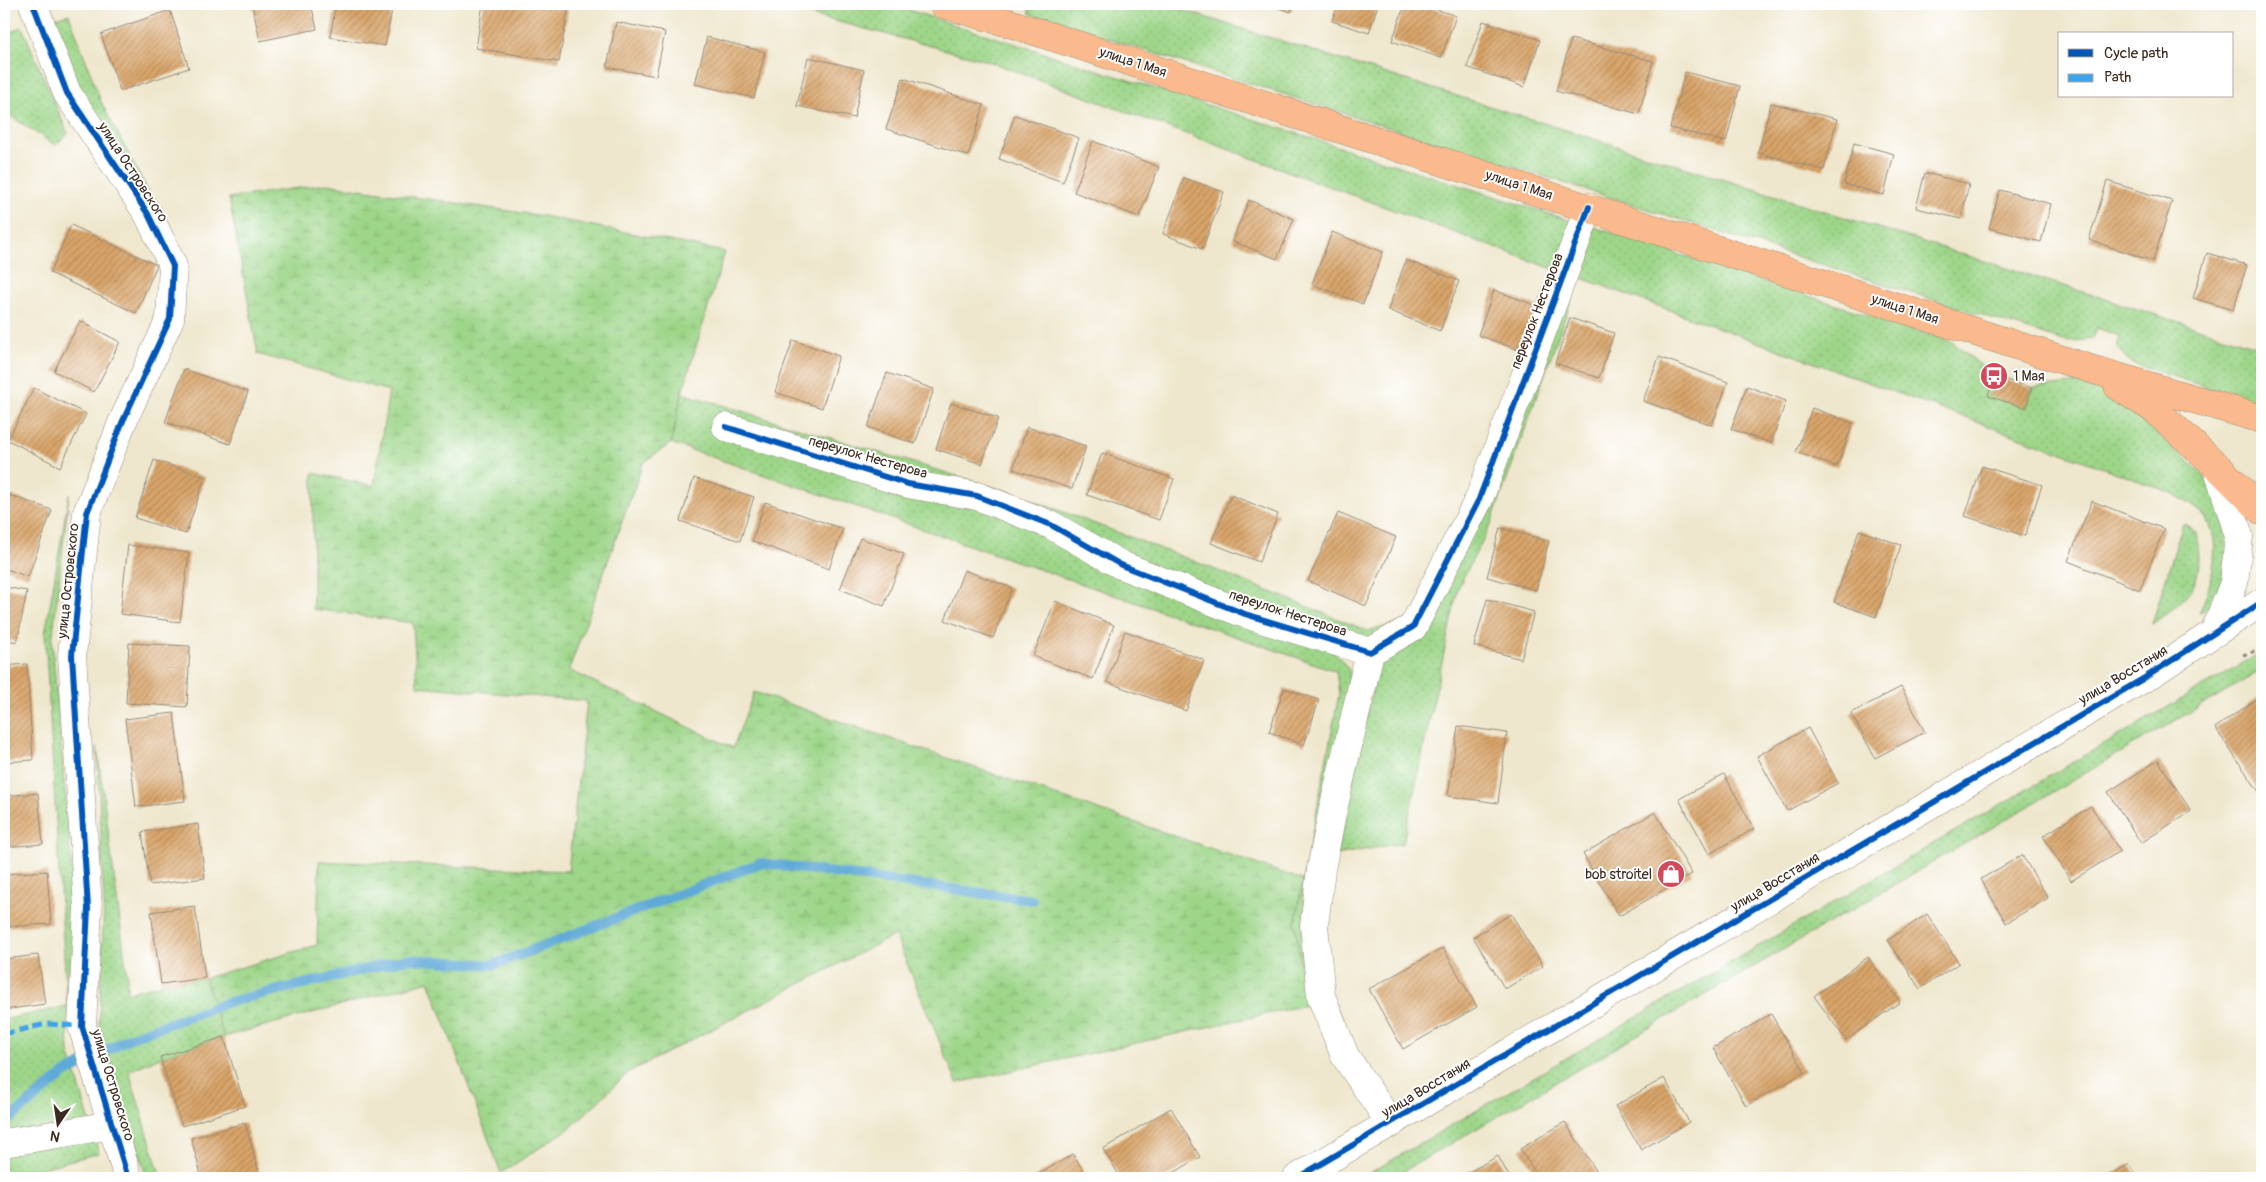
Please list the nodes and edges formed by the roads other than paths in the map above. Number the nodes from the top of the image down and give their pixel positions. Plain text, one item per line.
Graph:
1 (33, 4) edge
2 (943, 4) edge
3 (1589, 207) junction
4 (2094, 370) junction
5 (2193, 399) junction
6 (2262, 420) edge
7 (726, 426) dead end
8 (2262, 432) edge
9 (2217, 466) junction
10 (2262, 511) edge
11 (2262, 602) edge
12 (2262, 622) edge
13 (2214, 633) junction
14 (1370, 652) junction
15 (112, 1124) junction
16 (1391, 1124) junction
17 (4, 1142) edge
18 (128, 1178) edge
19 (1297, 1178) edge

1 - 15 street, улица Островского
2 - 3 main road, улица 1 Мая
3 - 4 main road, улица 1 Мая
3 - 14 street, переулок Нестерова
4 - 5 main road, улица 1 Мая
4 - 9 main road, улица 1 Мая
5 - 6 main road, улица 1 Мая
5 - 8 main road
7 - 14 street, переулок Нестерова
9 - 10 main road, улица 1 Мая
9 - 13 street
11 - 13 street, улица Восстания
12 - 13 street
13 - 16 street, улица Восстания
14 - 16 street
15 - 17 street
15 - 18 street, улица Островского
16 - 19 street, улица Восстания

